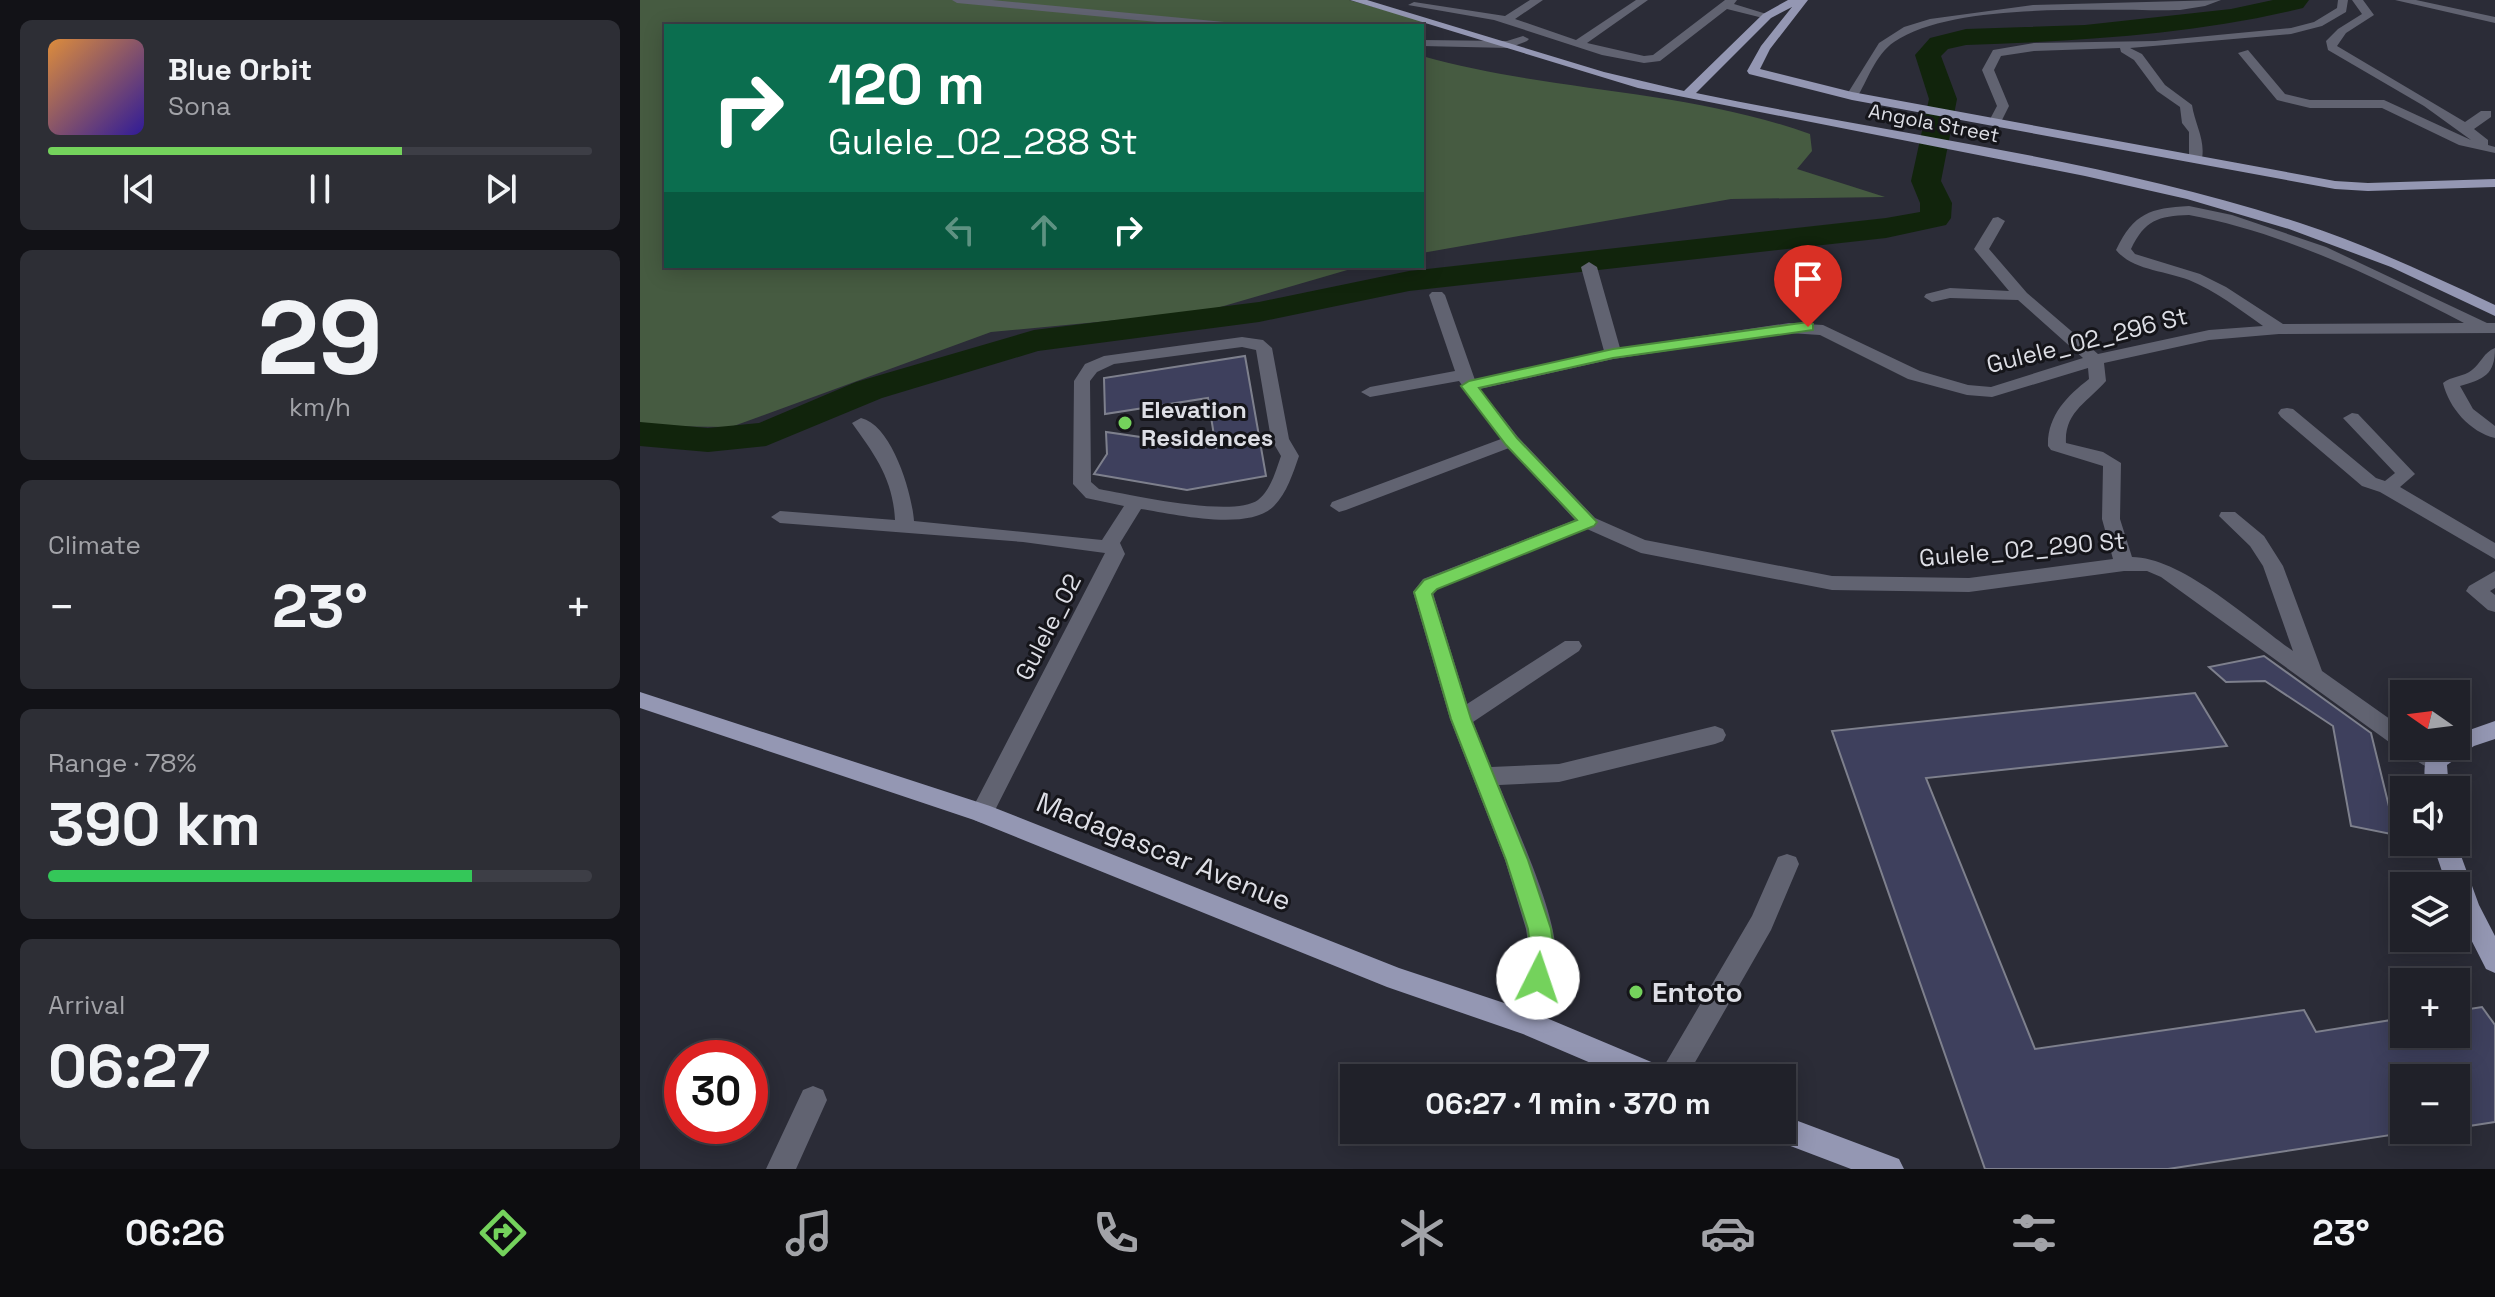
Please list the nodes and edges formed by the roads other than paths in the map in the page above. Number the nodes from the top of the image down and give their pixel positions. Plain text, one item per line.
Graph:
1 (957, 0) edge
2 (1355, 0) edge
3 (1397, 0) edge
4 (1538, 0) edge
5 (1643, 0) edge
6 (1796, 0) edge
7 (1803, 0) edge
8 (2216, 0) edge
9 (2343, 0) edge
10 (2357, 0) edge
11 (2400, 0) edge
12 (1729, 2) edge
13 (1414, 5) junction
14 (1767, 16) junction
15 (1506, 20) junction
16 (2495, 20) edge
17 (1214, 24) edge
18 (1523, 39) junction
19 (1424, 43) edge
20 (1578, 44) junction
21 (1509, 45) junction
22 (2125, 50) dead end
23 (2244, 53) dead end
24 (1699, 85) junction
25 (1687, 95) junction
26 (1852, 96) junction
27 (2486, 114) dead end
28 (1995, 121) junction
29 (2466, 128) junction
30 (2493, 151) edge
31 (2196, 160) junction
32 (2495, 183) edge
33 (1998, 221) dead end
34 (1589, 267) dead end
35 (1437, 295) dead end
36 (2022, 296) junction
37 (1932, 297) dead end
38 (2495, 297) edge
39 (2495, 311) edge
40 (2490, 328) edge
41 (2279, 329) junction
42 (2495, 353) edge
43 (1613, 354) junction
44 (2095, 360) junction
45 (1466, 380) junction
46 (1370, 392) dead end
47 (2287, 413) dead end
48 (2352, 418) dead end
49 (861, 423) dead end
50 (2495, 433) edge
51 (1512, 441) junction
52 (2387, 488) junction
53 (1136, 502) junction
54 (1339, 506) dead end
55 (2228, 516) dead end
56 (780, 517) dead end
57 (1588, 522) junction
58 (905, 526) junction
59 (1108, 546) junction
60 (2495, 552) edge
61 (2124, 564) junction
62 (2495, 578) edge
63 (2495, 605) edge
64 (1572, 646) dead end
65 (2312, 673) junction
66 (640, 700) edge
67 (1461, 719) junction
68 (2495, 730) edge
69 (2390, 731) edge
70 (1715, 735) dead end
71 (2435, 761) joint
72 (1484, 776) junction
73 (2436, 776) edge
74 (982, 813) junction
75 (2449, 856) edge
76 (1787, 864) dead end
77 (2495, 961) edge
78 (1528, 1023) junction
79 (1625, 1064) edge
80 (1679, 1064) edge
81 (813, 1100) dead end
82 (1796, 1134) edge
83 (781, 1169) edge
84 (1889, 1169) edge

1 - 17 street
2 - 21 main road, Angola Street
3 - 13 main road
4 - 15 street
5 - 20 street
6 - 14 main road
7 - 26 main road
8 - 26 street
9 - 28 street
10 - 29 street
11 - 16 street
12 - 14 street
12 - 20 street
13 - 15 street
13 - 18 main road
14 - 24 main road
15 - 20 street
18 - 21 street
18 - 24 main road
19 - 21 street
21 - 25 main road, Angola Street
22 - 31 street
23 - 30 street
24 - 25 main road
24 - 38 main road
25 - 39 main road, Angola Street
26 - 28 main road
27 - 29 street
28 - 31 main road
29 - 30 street
31 - 32 main road
33 - 36 street
34 - 43 street
35 - 45 street
36 - 37 street
36 - 44 street
40 - 41 street, Gulele_02_296 St
40 - 41 street
41 - 44 street, Gulele_02_296 St
42 - 50 street
43 - 44 street, Gulele_02_296 St
43 - 45 street, Gulele_02_296 St
44 - 61 street
45 - 46 street, Gulele_02_296 St
45 - 51 street, Gulele_02_290 St
47 - 52 street
48 - 52 street
49 - 58 street
51 - 54 street
51 - 57 street, Gulele_02_290 St
52 - 60 street
53 - 53 street
53 - 59 street
55 - 65 street
56 - 58 street, Gulele_02
57 - 61 street, Gulele_02_290 St
57 - 67 street
58 - 59 street, Gulele_02
59 - 74 street, Gulele_02
61 - 65 street, Gulele_02_290 St
62 - 63 street
64 - 67 street
65 - 69 street, Gulele_02_290 St
66 - 74 main road, Madagascar Avenue
67 - 72 street
68 - 71 main road
70 - 72 street
71 - 73 main road
72 - 78 street
74 - 78 main road, Madagascar Avenue
75 - 77 main road
76 - 80 street
78 - 79 main road, Madagascar Avenue
81 - 83 street
82 - 84 main road

